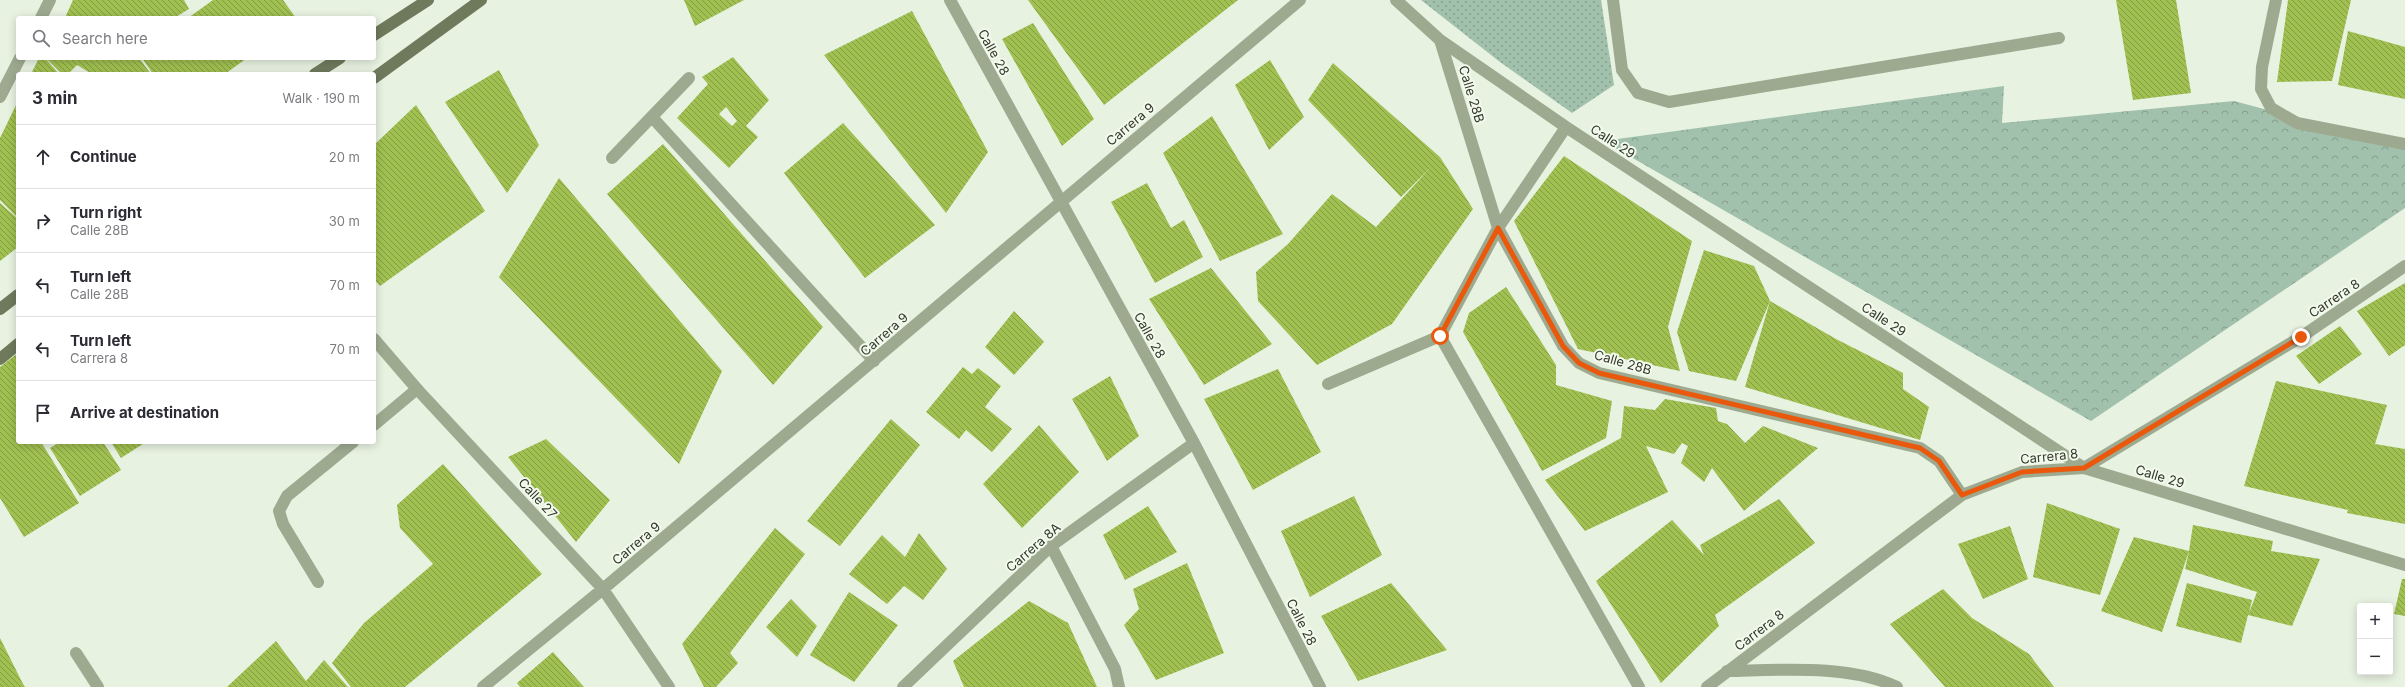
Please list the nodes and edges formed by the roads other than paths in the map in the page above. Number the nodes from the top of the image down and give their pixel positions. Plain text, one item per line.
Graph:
1 (50, 0) edge
2 (428, 0) edge
3 (481, 0) edge
4 (950, 0) edge
5 (1300, 0) edge
6 (1396, 0) edge
7 (1613, 0) edge
8 (2276, 0) edge
9 (42, 16) edge
10 (376, 34) edge
11 (2059, 38) dead end
12 (1440, 40) junction
13 (19, 60) edge
14 (337, 60) edge
15 (318, 72) edge
16 (376, 77) edge
17 (689, 78) dead end
18 (0, 97) edge
19 (652, 117) junction
20 (1566, 127) junction
21 (2405, 144) edge
22 (612, 158) dead end
23 (1060, 202) junction
24 (1498, 228) junction
25 (2405, 266) edge
26 (16, 297) edge
27 (0, 309) edge
28 (1440, 336) junction
29 (376, 341) edge
30 (16, 346) edge
31 (0, 359) edge
32 (874, 361) junction
33 (1328, 384) dead end
34 (417, 389) junction
35 (376, 423) edge
36 (1194, 443) junction
37 (351, 444) edge
38 (2084, 468) junction
39 (1962, 495) junction
40 (1051, 546) junction
41 (2405, 565) edge
42 (318, 582) dead end
43 (603, 589) junction
44 (76, 653) dead end
45 (1727, 672) junction
46 (98, 687) edge
47 (483, 687) edge
48 (669, 687) edge
49 (903, 687) edge
50 (1119, 687) edge
51 (1320, 687) edge
52 (1639, 687) edge
53 (1707, 687) edge
54 (1897, 687) edge

1 - 9 street
2 - 10 main road
3 - 16 main road
4 - 23 street, Calle 28
5 - 23 street, Carrera 9
6 - 12 street, Calle 29
7 - 11 street
8 - 21 street
12 - 20 street, Calle 29
12 - 24 street, Calle 28B
13 - 18 street
14 - 15 main road
17 - 19 street
19 - 22 street
19 - 32 street
20 - 24 street
20 - 38 street, Calle 29
23 - 32 street, Carrera 9
23 - 36 street, Calle 28
24 - 28 street
24 - 39 street, Calle 28B
25 - 38 street, Carrera 8
26 - 27 main road
28 - 33 street
28 - 52 street
29 - 34 street, Calle 27
30 - 31 main road
32 - 43 street, Carrera 9
34 - 35 street
34 - 43 street, Calle 27
36 - 40 street, Carrera 8A
36 - 51 street, Calle 28
37 - 42 street
38 - 39 street, Carrera 8
38 - 41 street, Calle 29
39 - 45 street, Carrera 8
40 - 49 street, Carrera 8A
40 - 50 street
43 - 47 street, Carrera 9
43 - 48 street, Calle 27
44 - 46 street
45 - 53 street, Carrera 8
45 - 54 street

